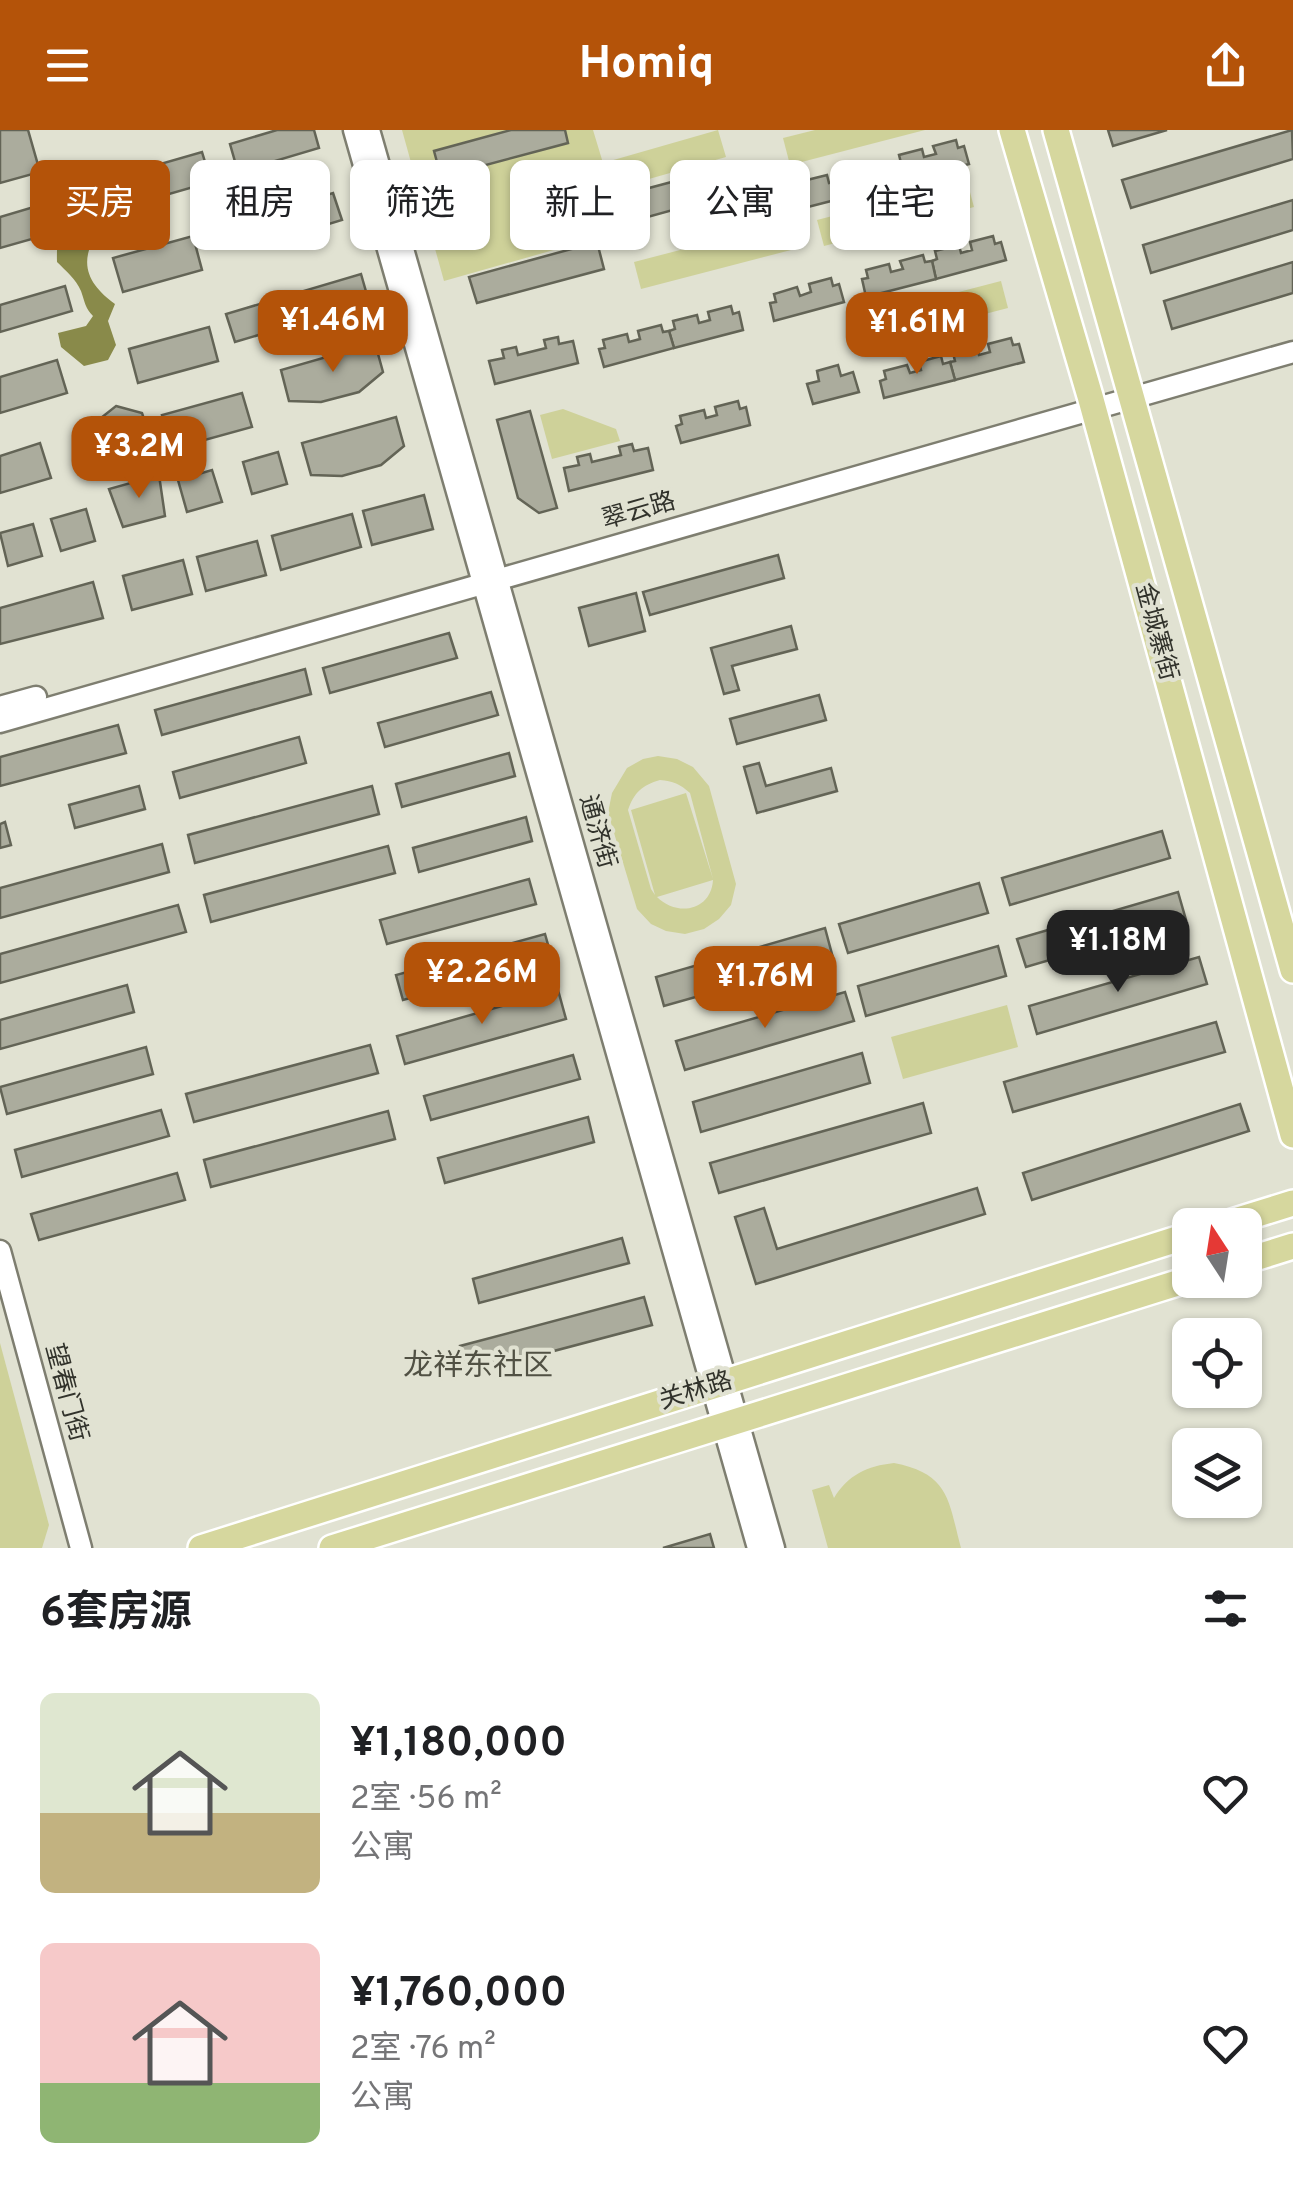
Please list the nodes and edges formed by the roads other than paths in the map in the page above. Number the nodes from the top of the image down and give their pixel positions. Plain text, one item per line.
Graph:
1 (354, 130) edge
2 (369, 130) edge
3 (1012, 130) edge
4 (1056, 130) edge
5 (1293, 340) edge
6 (1293, 352) edge
7 (1130, 391) junction
8 (1091, 402) junction
9 (488, 574) junction
10 (0, 707) edge
11 (0, 722) edge
12 (1293, 970) edge
13 (1293, 1134) edge
14 (1293, 1202) edge
15 (1262, 1212) edge
16 (1172, 1241) edge
17 (1293, 1246) edge
18 (0, 1251) edge
19 (1262, 1256) edge
20 (1172, 1284) edge
21 (0, 1303) edge
22 (720, 1384) junction
23 (731, 1423) junction
24 (67, 1548) edge
25 (82, 1548) edge
26 (202, 1548) edge
27 (332, 1548) edge
28 (758, 1548) edge
29 (774, 1548) edge

1 - 9 street, 通济街
2 - 9 street, 通济街
3 - 8 main road, 金城寨街
4 - 7 main road, 金城寨街
5 - 7 street, 翠云路
6 - 7 street, 翠云路
7 - 8 street, 翠云路
7 - 12 main road, 金城寨街
8 - 9 street, 翠云路
8 - 13 main road, 金城寨街
9 - 10 street, 翠云路
9 - 11 street, 翠云路
9 - 22 street, 通济街
14 - 15 main road
16 - 22 main road, 关林路
17 - 19 main road
18 - 25 street, 望春门街
20 - 23 main road, 关林路
21 - 24 street, 望春门街
22 - 23 street, 通济街
22 - 26 main road, 关林路
23 - 27 main road, 关林路
23 - 28 street, 通济街
23 - 29 street, 通济街

